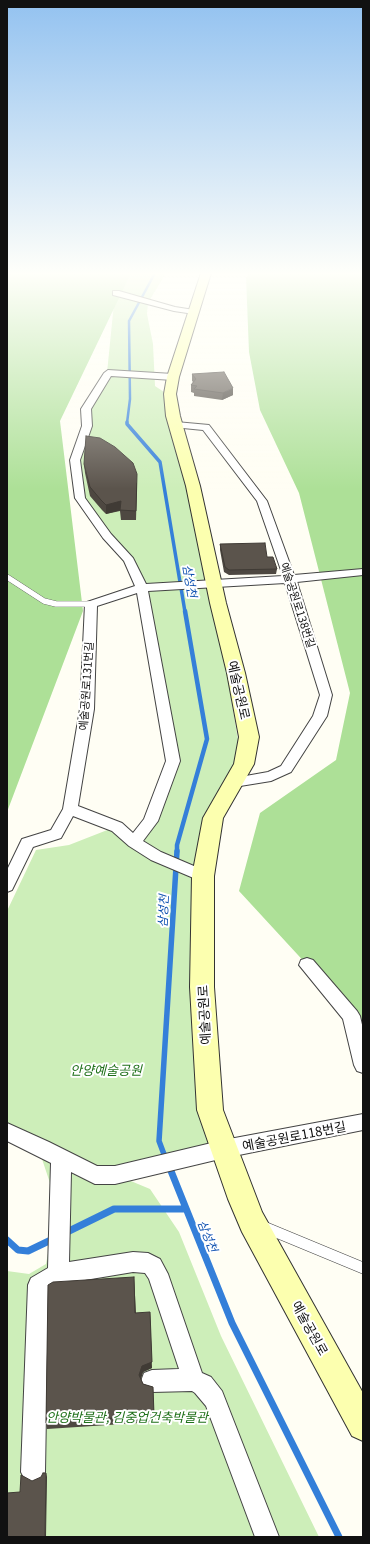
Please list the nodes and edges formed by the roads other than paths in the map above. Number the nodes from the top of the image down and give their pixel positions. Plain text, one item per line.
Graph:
1 (179, 345) edge
2 (164, 376) junction
3 (176, 425) junction
4 (363, 572) edge
5 (7, 577) edge
6 (290, 578) junction
7 (207, 584) junction
8 (148, 588) junction
9 (91, 604) junction
10 (234, 782) junction
11 (70, 809) junction
12 (134, 842) junction
13 (196, 874) junction
14 (7, 886) edge
15 (307, 965) dead end
16 (363, 1065) edge
17 (363, 1122) edge
18 (7, 1132) edge
19 (216, 1151) junction
20 (61, 1158) junction
21 (252, 1222) junction
22 (363, 1268) edge
23 (58, 1274) junction
24 (194, 1380) junction
25 (152, 1381) dead end
26 (363, 1425) edge
27 (33, 1472) dead end
28 (267, 1537) edge

1 - 2 street, 예술공원로
2 - 3 street, 예술공원로
2 - 8 street
3 - 6 street, 예술공원로138번길
3 - 7 street, 예술공원로
4 - 6 street
5 - 9 lane
6 - 7 street
6 - 10 street, 예술공원로138번길
7 - 8 street
7 - 10 street, 예술공원로
8 - 9 street
8 - 12 street
9 - 11 street, 예술공원로131번길
10 - 13 street, 예술공원로
11 - 12 street
11 - 14 street, 예술공원로131번길
12 - 13 street
13 - 19 street, 예술공원로
15 - 16 street
17 - 19 street, 예술공원로118번길
18 - 20 street, 예술공원로118번길
19 - 20 street, 예술공원로118번길
19 - 21 street, 예술공원로
20 - 23 street
21 - 22 lane
21 - 26 street, 예술공원로
23 - 24 street
23 - 27 street
24 - 25 street
24 - 28 street

